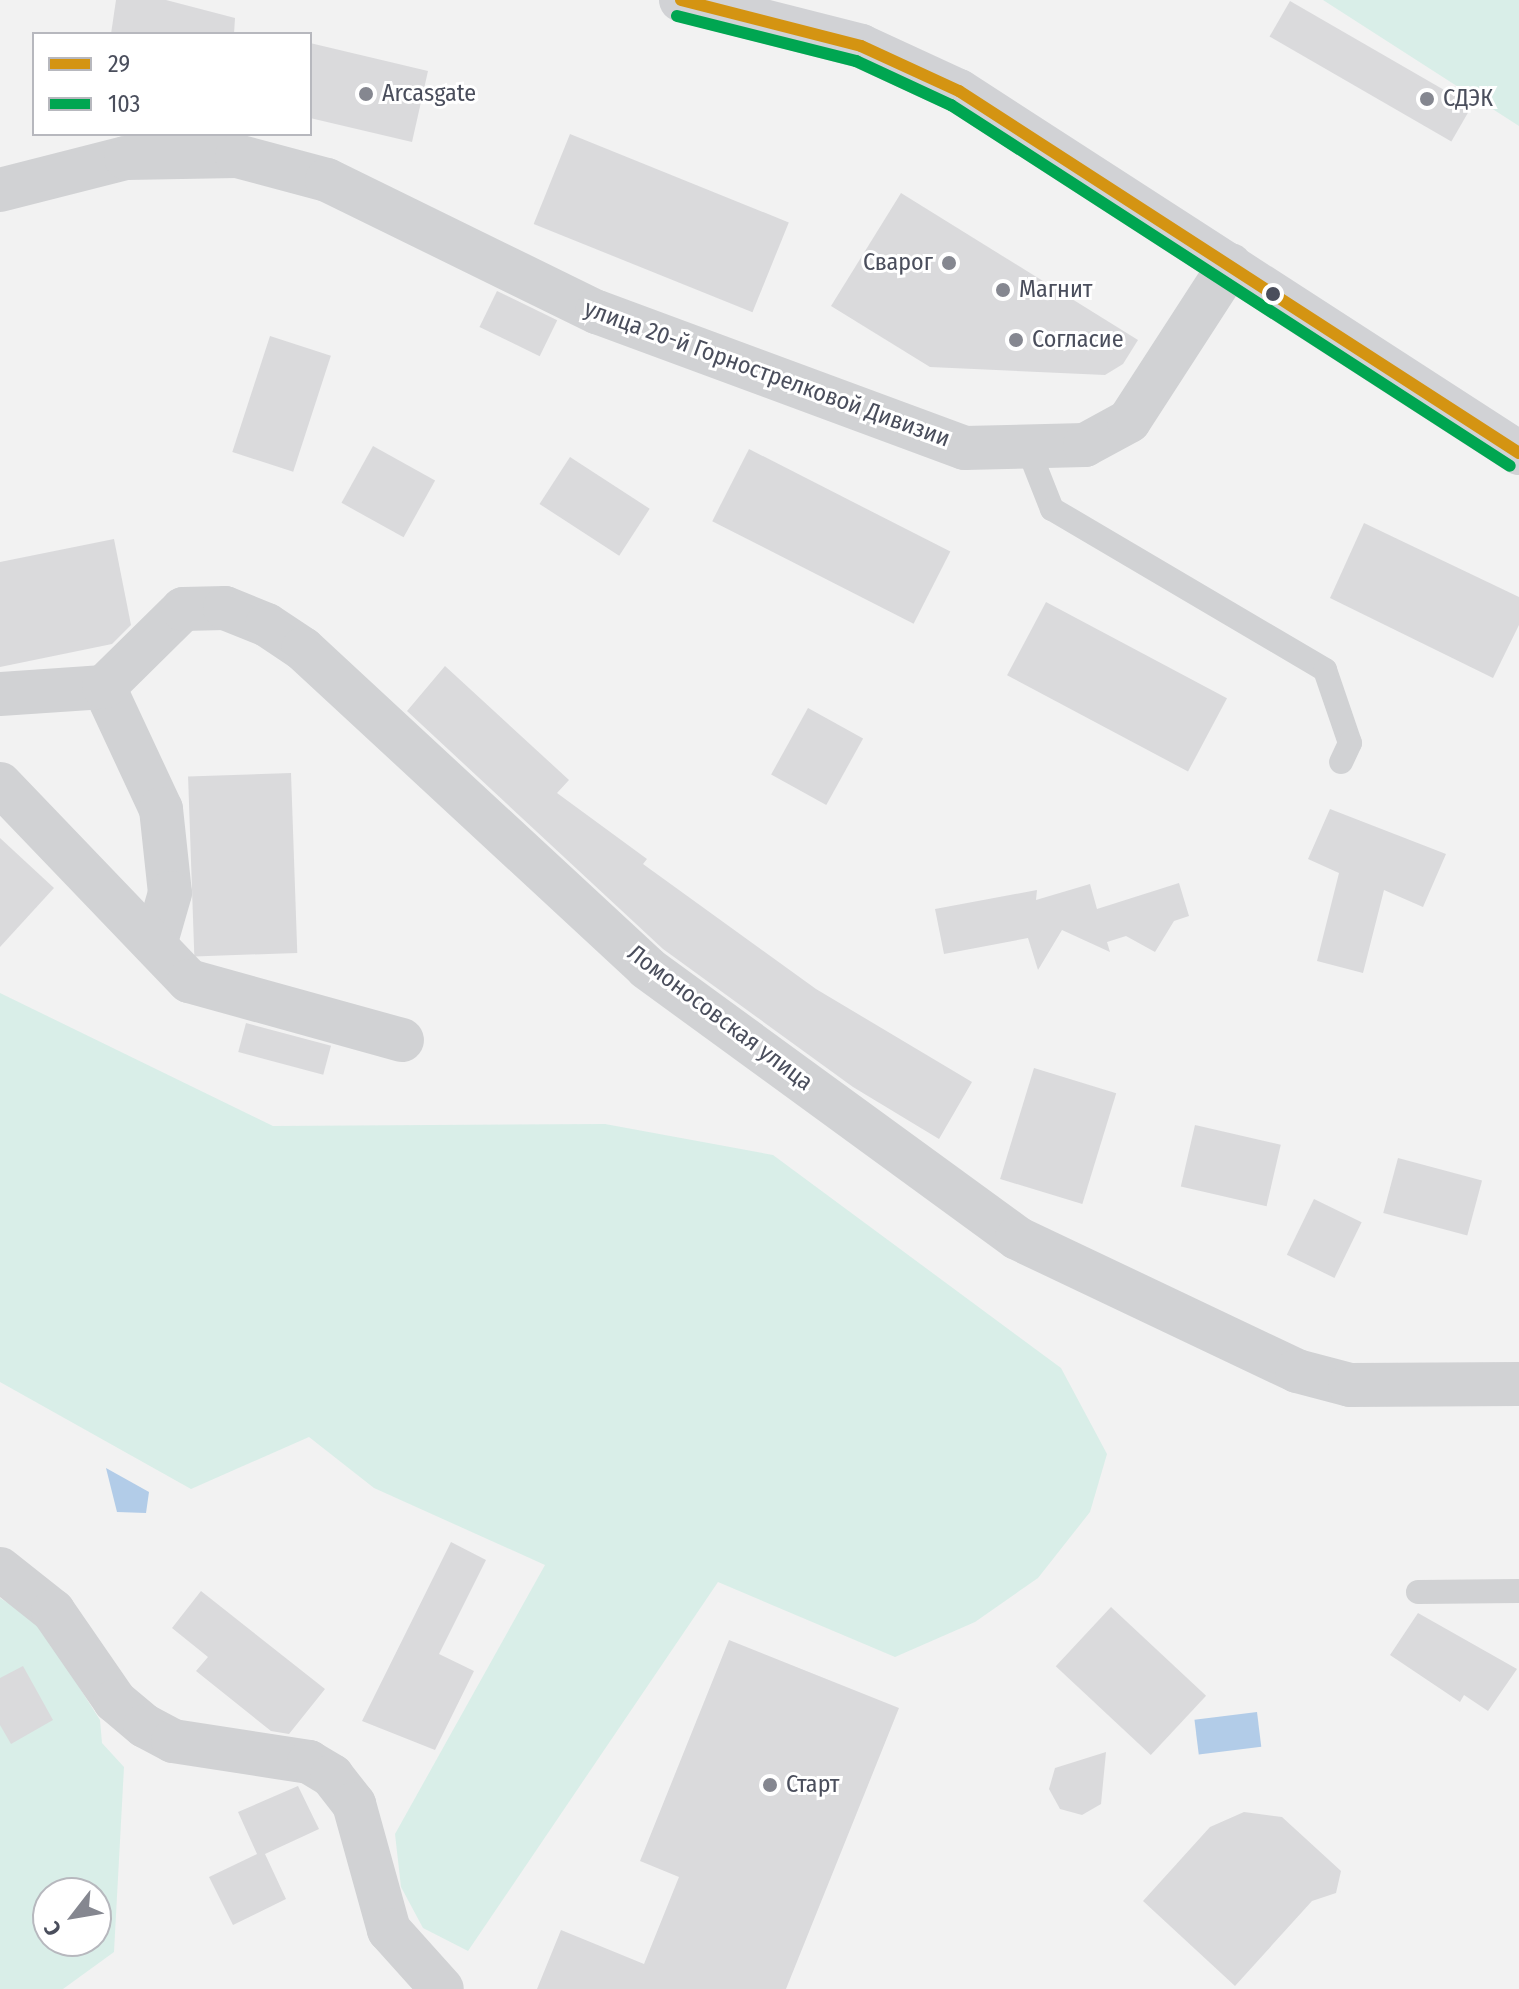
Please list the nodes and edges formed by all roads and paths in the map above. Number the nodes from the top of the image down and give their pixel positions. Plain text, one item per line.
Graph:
1 (681, 0) edge
2 (0, 190) edge
3 (1230, 265) junction
4 (1027, 446) junction
5 (1519, 453) edge
6 (104, 687) junction
7 (0, 694) edge
8 (1341, 762) dead end
9 (0, 784) edge
10 (155, 945) junction
11 (402, 1040) dead end
12 (1519, 1384) edge
13 (0, 1569) edge
14 (1519, 1591) edge
15 (1418, 1592) dead end
16 (442, 1989) edge

1 - 3 main road
2 - 4 street, улица 20-й Горнострелковой Дивизии
3 - 4 street, улица 20-й Горнострелковой Дивизии
3 - 5 main road
4 - 8 lane
6 - 7 street
6 - 10 street
6 - 12 street, Ломоносовская улица
9 - 10 street
10 - 11 street
13 - 16 street
14 - 15 lane

